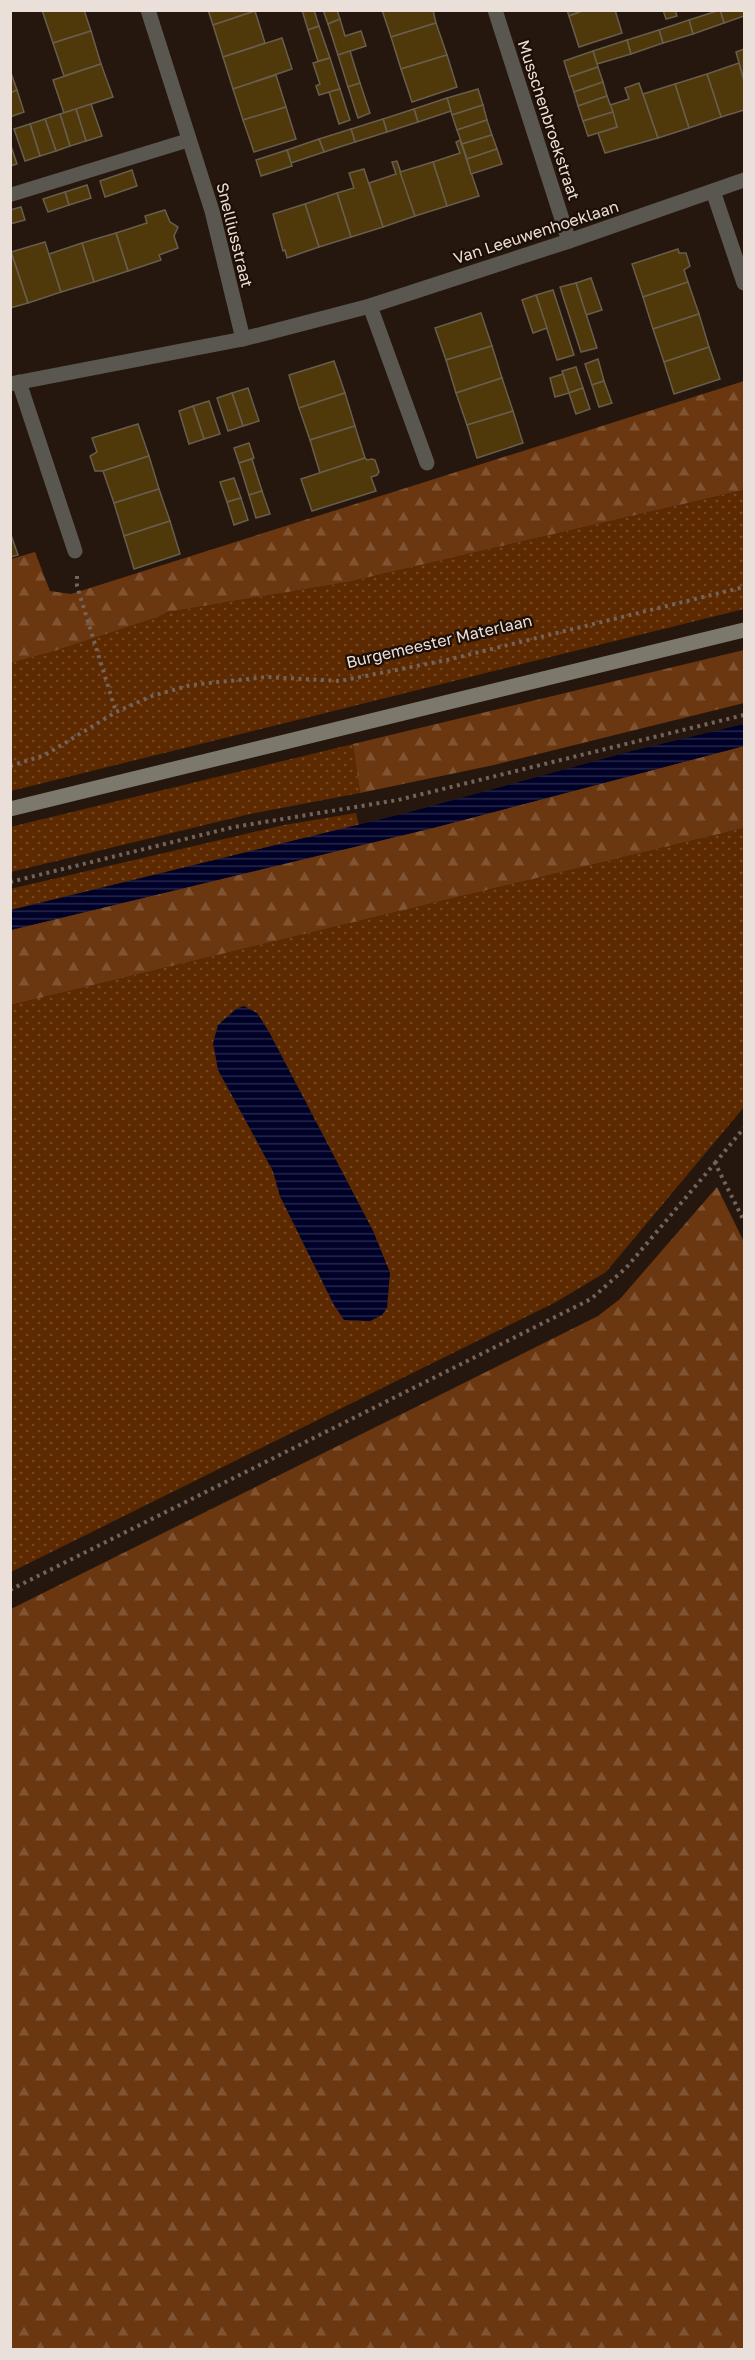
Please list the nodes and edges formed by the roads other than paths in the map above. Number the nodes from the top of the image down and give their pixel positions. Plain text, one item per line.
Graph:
1 (148, 10) edge
2 (495, 10) edge
3 (189, 140) junction
4 (744, 180) edge
5 (713, 191) junction
6 (10, 195) edge
7 (569, 241) junction
8 (744, 283) edge
9 (370, 306) junction
10 (243, 339) junction
11 (15, 383) edge
12 (427, 464) dead end
13 (75, 551) road end
14 (744, 630) edge
15 (10, 809) edge

1 - 3 street, Snelliusstraat
2 - 7 street, Musschenbroekstraat
3 - 6 lane
3 - 10 street, Snelliusstraat
4 - 5 street, Van Leeuwenhoeklaan
5 - 7 street, Van Leeuwenhoeklaan
5 - 8 street
7 - 9 street, Van Leeuwenhoeklaan
9 - 10 street, Van Leeuwenhoeklaan
9 - 12 street
10 - 11 street, Van Leeuwenhoeklaan
11 - 13 street, Van Leeuwenhoeklaan
14 - 15 main road

